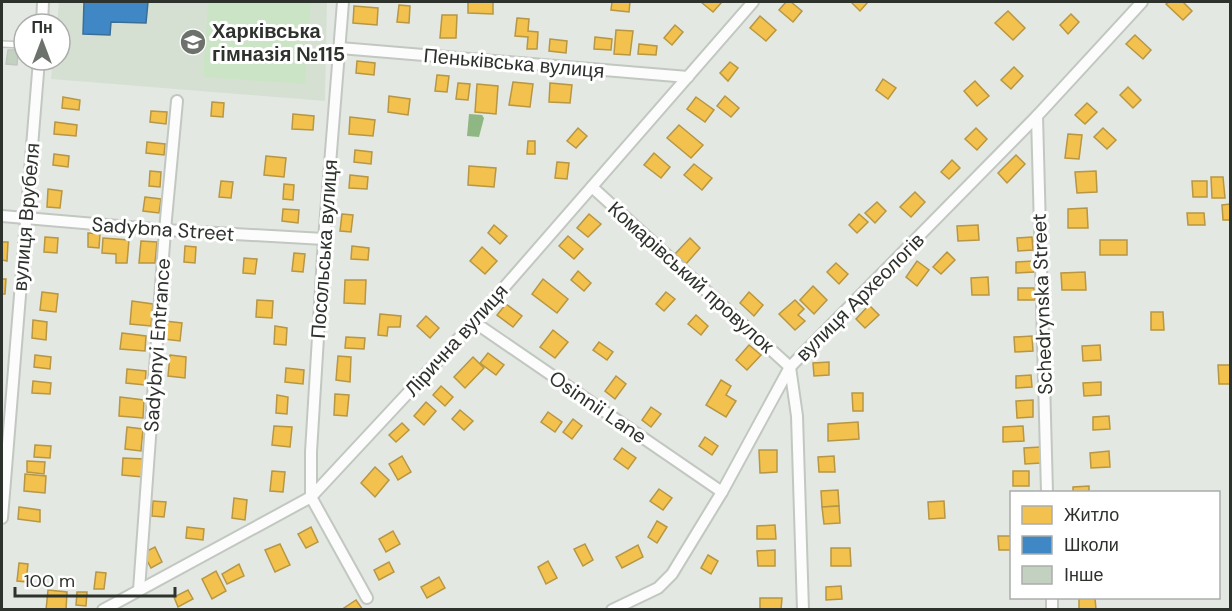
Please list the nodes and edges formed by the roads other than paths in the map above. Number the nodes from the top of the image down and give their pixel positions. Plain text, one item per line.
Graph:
1 (343, 2) edge
2 (753, 2) edge
3 (1142, 2) edge
4 (340, 48) junction
5 (38, 72) edge
6 (688, 77) junction
7 (177, 101) dead end
8 (1037, 116) junction
9 (592, 187) junction
10 (2, 216) edge
11 (26, 218) junction
12 (165, 230) junction
13 (324, 239) junction
14 (474, 322) junction
15 (790, 367) junction
16 (1047, 491) edge
17 (722, 492) junction
18 (311, 497) junction
19 (2, 518) edge
20 (139, 590) junction
21 (367, 598) dead end
22 (103, 609) edge
23 (612, 609) edge
24 (803, 609) edge

1 - 4 street, Посольська вулиця
2 - 6 street, Лірична вулиця
3 - 8 street, вулиця Археологів
4 - 6 street, Пеньківська вулиця
4 - 13 street, Посольська вулиця
5 - 11 street, вулиця Врубеля
6 - 9 street, Лірична вулиця
7 - 12 street, Sadybnyi Entrance
8 - 15 street, вулиця Археологів
8 - 16 street, Schedrynska Street
9 - 14 street, Лірична вулиця
9 - 15 street, Комарівський провулок
10 - 11 street, Sadybna Street
11 - 12 street, Sadybna Street
11 - 19 street, вулиця Врубеля
12 - 13 street, Sadybna Street
12 - 20 street, Sadybnyi Entrance
13 - 18 street, Посольська вулиця
14 - 17 street, Osinnii Lane
14 - 18 street, Лірична вулиця
15 - 17 street, вулиця Археологів
15 - 24 street
17 - 23 street, вулиця Археологів
18 - 20 street, Лірична вулиця
18 - 21 street
20 - 22 street, Лірична вулиця

